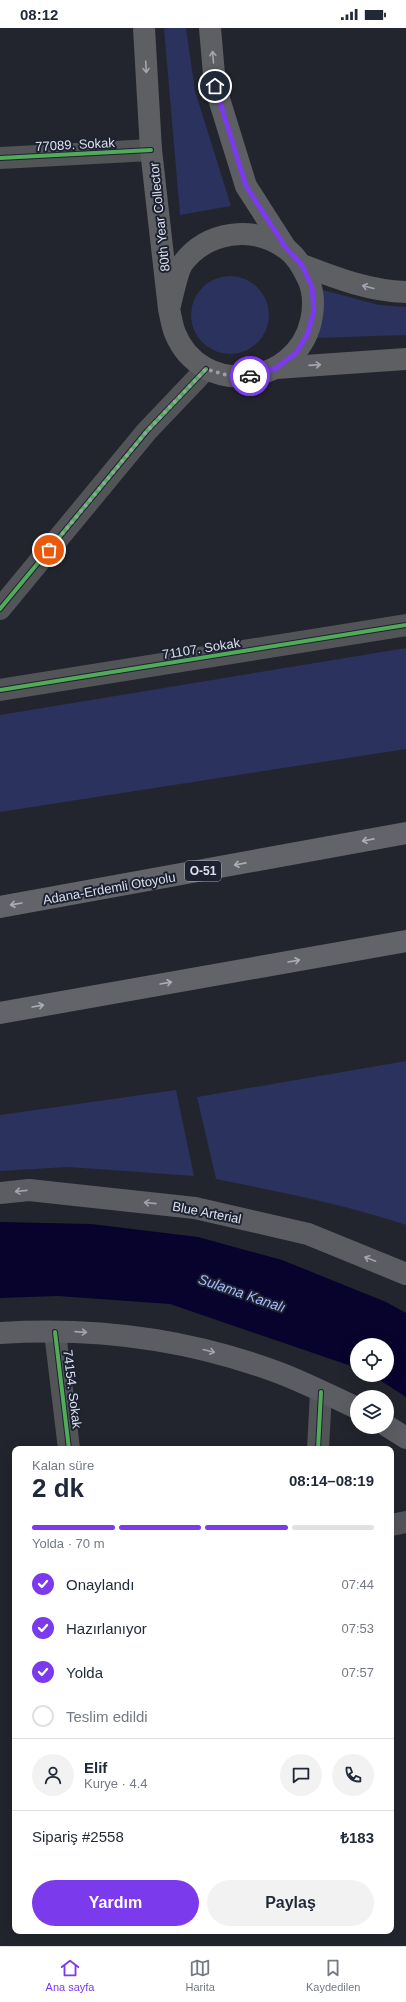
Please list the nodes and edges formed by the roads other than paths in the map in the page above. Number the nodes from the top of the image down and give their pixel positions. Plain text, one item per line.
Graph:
1 (144, 28) edge
2 (210, 28) edge
3 (151, 150) junction
4 (0, 158) edge
5 (286, 248) junction
6 (302, 265) junction
7 (406, 292) edge
8 (169, 310) junction
9 (406, 359) edge
10 (276, 368) junction
11 (206, 369) junction
12 (0, 609) edge
13 (406, 625) edge
14 (0, 690) edge
15 (406, 832) edge
16 (0, 907) edge
17 (406, 941) edge
18 (0, 1013) edge
19 (0, 1193) edge
20 (406, 1274) edge
21 (55, 1332) junction
22 (0, 1333) edge
23 (321, 1392) junction
24 (350, 1405) edge
25 (394, 1430) edge
26 (406, 1438) edge
27 (69, 1446) edge
28 (318, 1446) edge
29 (406, 1522) edge
30 (394, 1524) edge

1 -> 3 main road, 80th Year Collector
5 -> 2 main road
3 - 4 street, 77089. Sokak
3 - 8 main road, 80th Year Collector
5 - 6 main road
5 - 8 main road
7 -> 6 main road
6 - 10 main road
8 - 11 main road, 80th Year Collector
10 -> 9 main road
10 - 11 main road
11 - 12 street
13 - 14 street, 71107. Sokak
15 -> 16 highway, Adana-Erdemli Otoyolu / O-51
18 -> 17 highway
20 -> 19 main road, Blue Arterial
21 - 22 main road
21 -> 23 main road
21 - 27 street, 74154. Sokak
23 - 24 main road
23 - 28 street
25 - 26 main road
29 - 30 street

